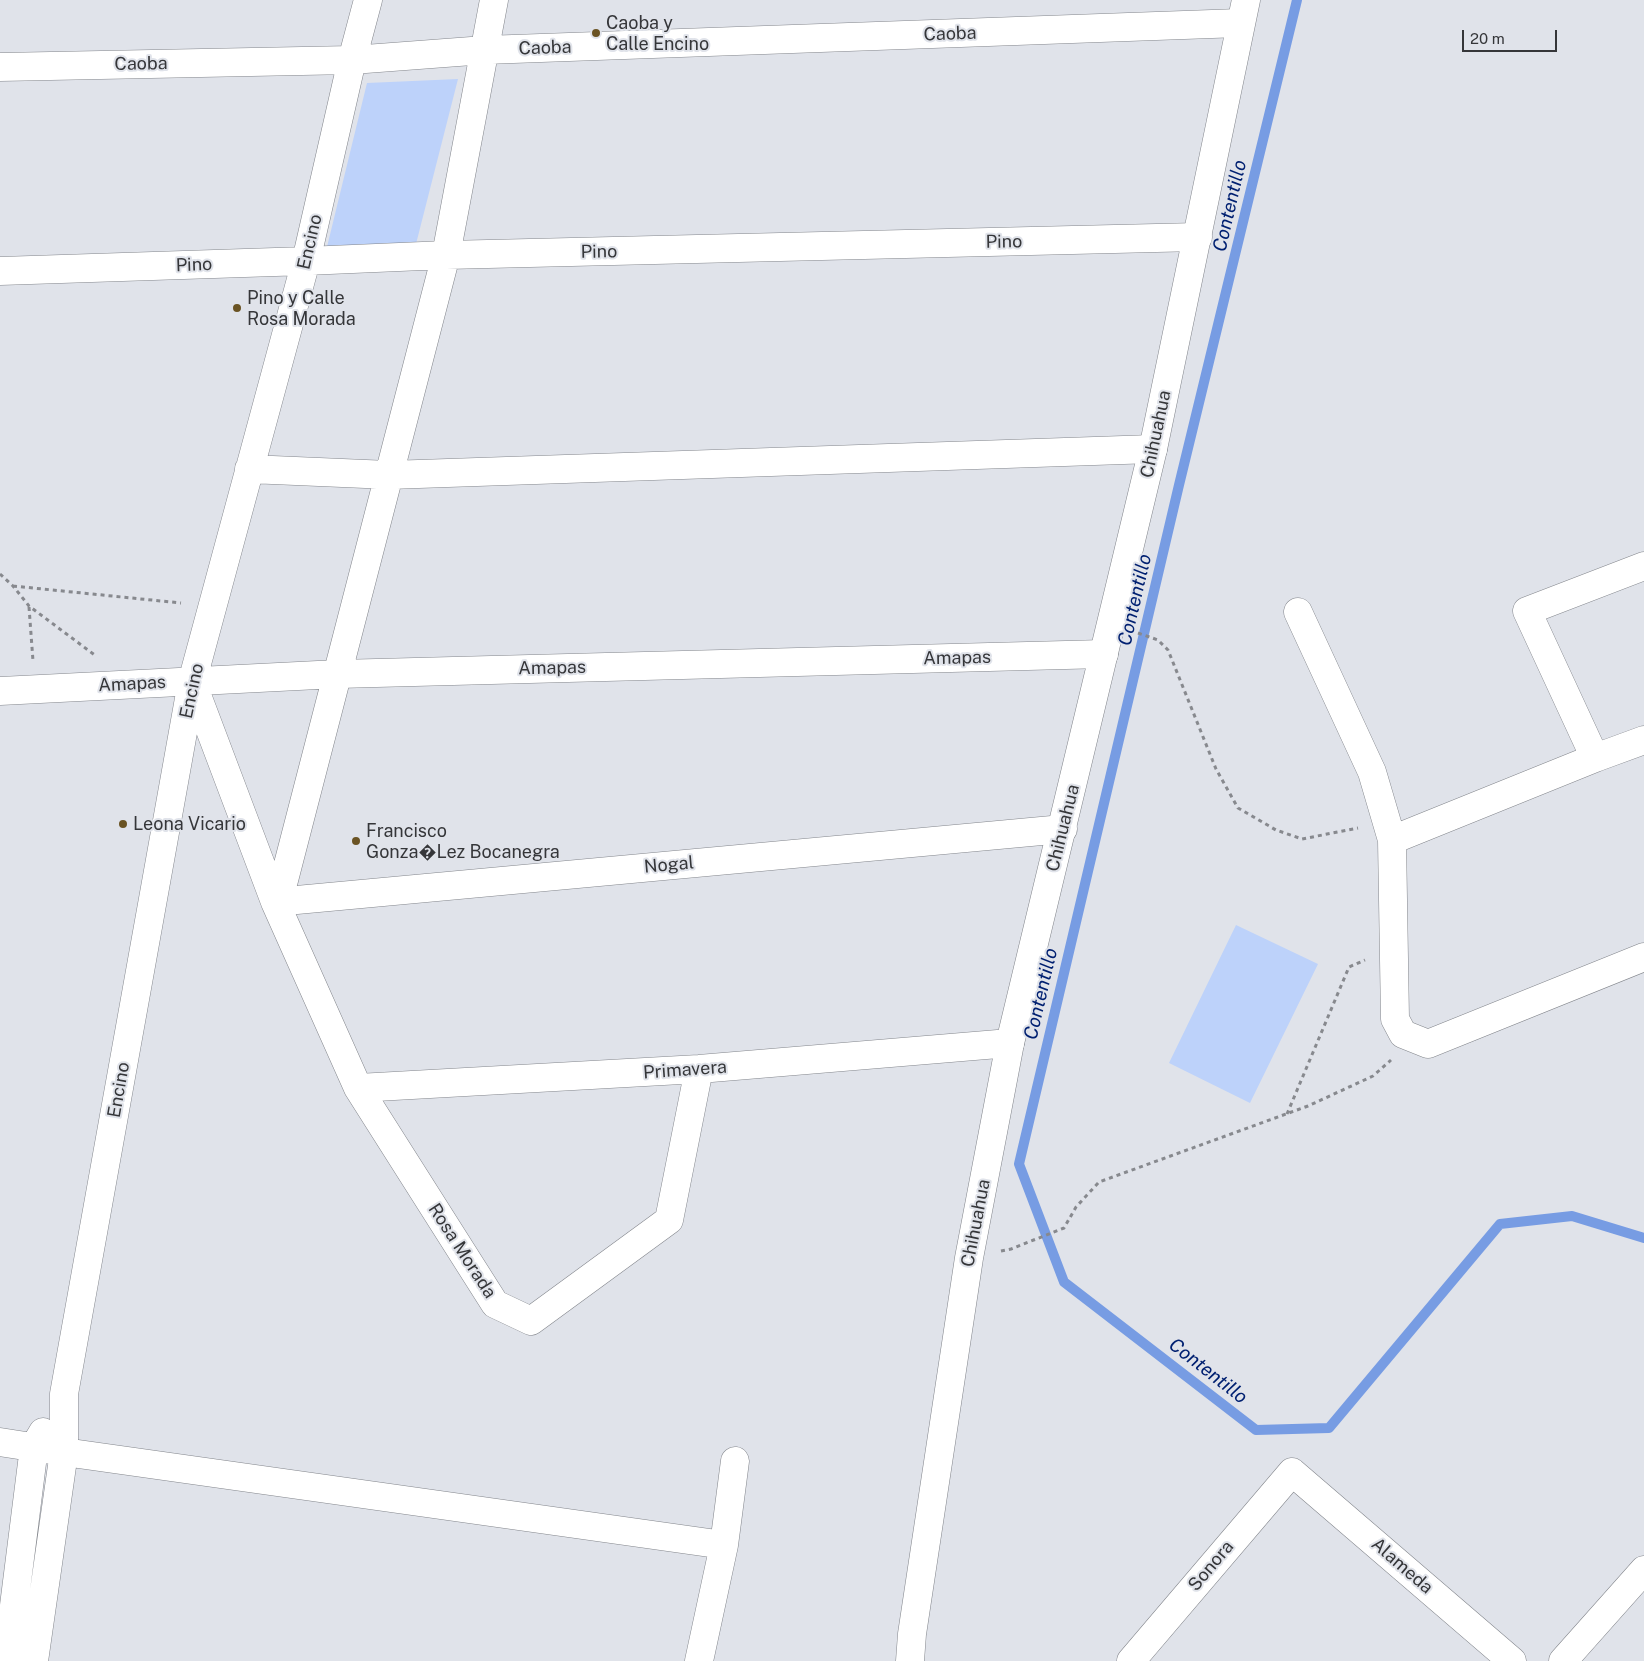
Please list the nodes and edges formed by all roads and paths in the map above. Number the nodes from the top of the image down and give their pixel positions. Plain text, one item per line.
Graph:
1 (368, 0) edge
2 (494, 0) edge
3 (1243, 12) edge
4 (485, 50) junction
5 (352, 60) junction
6 (0, 67) edge
7 (1198, 237) junction
8 (446, 255) junction
9 (306, 261) junction
10 (0, 271) edge
11 (1153, 448) junction
12 (249, 469) junction
13 (389, 475) junction
14 (1644, 566) edge
15 (0, 574) edge
16 (13, 586) junction
17 (28, 606) junction
18 (212, 607) junction
19 (1298, 612) dead end
20 (1112, 623) junction
21 (1104, 654) junction
22 (338, 674) junction
23 (192, 682) junction
24 (137, 684) junction
25 (35, 689) junction
26 (0, 691) edge
27 (1644, 740) edge
28 (1595, 758) junction
29 (1063, 829) junction
30 (1389, 832) junction
31 (276, 902) junction
32 (1394, 948) junction
33 (1644, 957) edge
34 (1403, 1034) junction
35 (1010, 1043) junction
36 (699, 1069) junction
37 (358, 1088) junction
38 (1286, 1114) junction
39 (968, 1258) junction
40 (64, 1394) junction
41 (0, 1442) edge
42 (34, 1447) junction
43 (64, 1452) junction
44 (735, 1461) dead end
45 (1292, 1472) joint
46 (724, 1545) junction
47 (1644, 1570) edge
48 (21, 1659) edge
49 (699, 1661) edge
50 (910, 1661) edge
51 (1131, 1661) edge
52 (1512, 1661) edge
53 (1563, 1661) edge

1 - 5 street, Encino
2 - 4 street
3 - 4 street, Caoba
3 - 7 street, Chihuahua
4 - 5 street, Caoba
4 - 8 street
5 - 6 street, Caoba
5 - 9 street, Encino
7 - 8 street, Pino
7 - 11 street, Chihuahua
8 - 9 street, Pino
8 - 13 street
9 - 10 street, Pino
9 - 12 street, Encino
11 - 13 street
11 - 20 street, Chihuahua
12 - 13 street
12 - 18 street, Encino
13 - 22 street
14 - 28 street
15 - 16 path
16 - 17 path
16 - 18 path
17 - 24 path
17 - 25 path
18 - 23 street, Encino
19 - 30 street
20 - 21 street, Chihuahua
20 - 30 path
21 - 22 street, Amapas
21 - 29 street, Chihuahua
22 - 23 street, Amapas
22 - 31 street
23 - 24 street, Amapas
23 - 31 street, Rosa Morada
23 - 40 street, Encino
24 - 25 street, Amapas
25 - 26 street, Amapas
27 - 28 street
28 - 30 street
29 - 31 street, Nogal
29 - 35 street, Chihuahua
30 - 32 street
31 - 37 street, Rosa Morada
32 - 34 street
32 - 38 path
33 - 34 street
34 - 38 path
35 - 36 street, Primavera
35 - 39 street, Chihuahua
36 - 37 street, Primavera
36 - 37 street, Rosa Morada
38 - 39 path
39 - 50 street, Chihuahua
40 - 42 street
40 - 43 street
41 - 42 street
42 - 43 street
42 - 48 street
43 - 46 street
43 - 48 street
44 - 46 street
45 - 51 street, Sonora
45 - 52 street, Alameda
46 - 49 street
47 - 53 street

